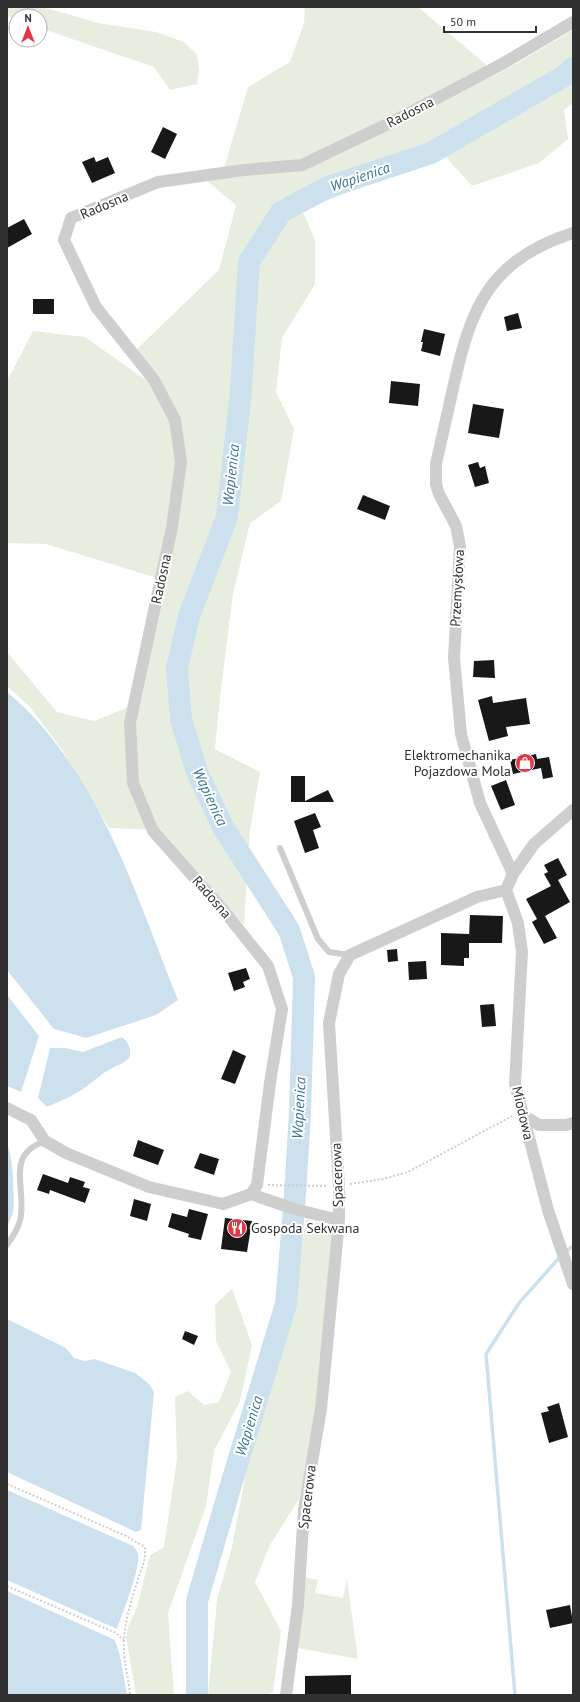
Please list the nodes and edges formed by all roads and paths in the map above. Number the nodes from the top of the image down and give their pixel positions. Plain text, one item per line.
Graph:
1 (573, 22) edge
2 (573, 233) edge
3 (573, 810) edge
4 (280, 848) dead end
5 (513, 874) junction
6 (506, 890) junction
7 (350, 955) junction
8 (85, 1082) dead end
9 (87, 1086) dead end
10 (7, 1108) edge
11 (523, 1115) junction
12 (573, 1123) edge
13 (45, 1140) junction
14 (277, 1185) dead end
15 (339, 1186) junction
16 (251, 1194) junction
17 (339, 1220) junction
18 (7, 1245) edge
19 (573, 1284) edge
20 (7, 1484) edge
21 (7, 1586) edge
22 (124, 1641) junction
23 (130, 1695) edge
24 (286, 1695) edge

1 - 16 street, Radosna
2 - 5 street, Przemysłowa
3 - 5 street
4 - 7 lane
5 - 6 street
6 - 7 street
6 - 11 street, Miodowa
7 - 15 street, Spacerowa
8 - 9 path
10 - 13 street
11 - 12 street
11 - 15 path
11 - 19 street, Miodowa
13 - 16 street
13 - 18 lane
14 - 15 path
15 - 17 street, Spacerowa
16 - 17 street
17 - 24 street, Spacerowa
20 - 22 path
21 - 22 path
22 - 23 path

